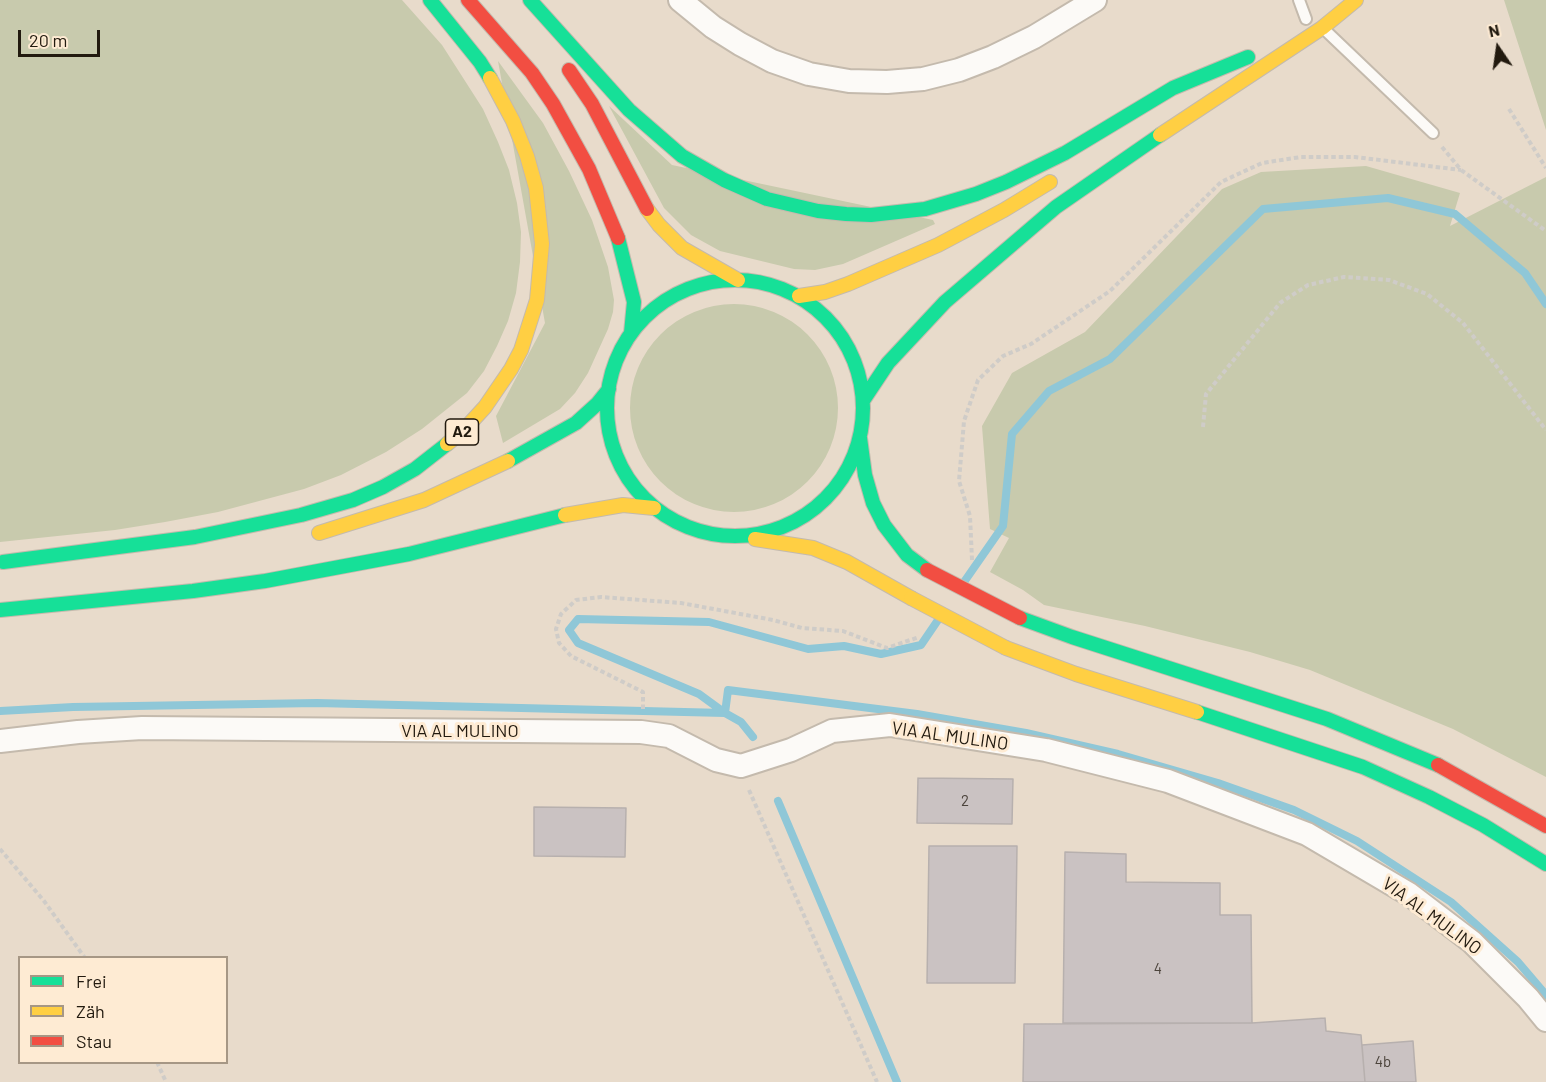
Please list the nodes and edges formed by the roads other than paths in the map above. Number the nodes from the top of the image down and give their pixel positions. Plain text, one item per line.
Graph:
1 (430, 0) edge
2 (468, 0) edge
3 (519, 0) edge
4 (530, 0) edge
5 (680, 0) edge
6 (1095, 0) edge
7 (1299, 0) edge
8 (1342, 0) edge
9 (1356, 0) edge
10 (1310, 17) joint
11 (1322, 28) junction
12 (545, 37) dead end
13 (558, 55) dead end
14 (1180, 101) dead end
15 (1432, 133) road end
16 (1063, 175) dead end
17 (738, 280) junction
18 (799, 296) junction
19 (631, 333) junction
20 (609, 389) junction
21 (864, 399) junction
22 (860, 437) junction
23 (654, 508) junction
24 (308, 536) dead end
25 (733, 537) junction
26 (116, 561) dead end
27 (2, 562) edge
28 (0, 604) edge
29 (47, 605) junction
30 (0, 610) edge
31 (0, 741) edge
32 (1546, 826) edge
33 (1546, 864) edge
34 (1546, 1020) edge

1 - 27 highway, A2
2 - 19 highway
3 - 12 highway
4 - 14 highway
5 - 6 street
7 - 10 lane
8 - 10 highway
9 - 11 highway
11 - 15 lane
11 - 21 highway
13 - 17 highway
16 - 18 highway
17 - 18 highway
17 - 19 highway
18 - 21 highway
19 - 20 highway
20 - 23 highway
20 - 24 highway
21 - 22 highway
22 - 25 highway
22 - 32 highway, bridge
23 - 25 highway
23 - 29 highway
25 - 33 highway, bridge
26 - 27 highway
28 - 29 highway
29 - 30 highway
31 - 34 street, VIA AL MULINO

